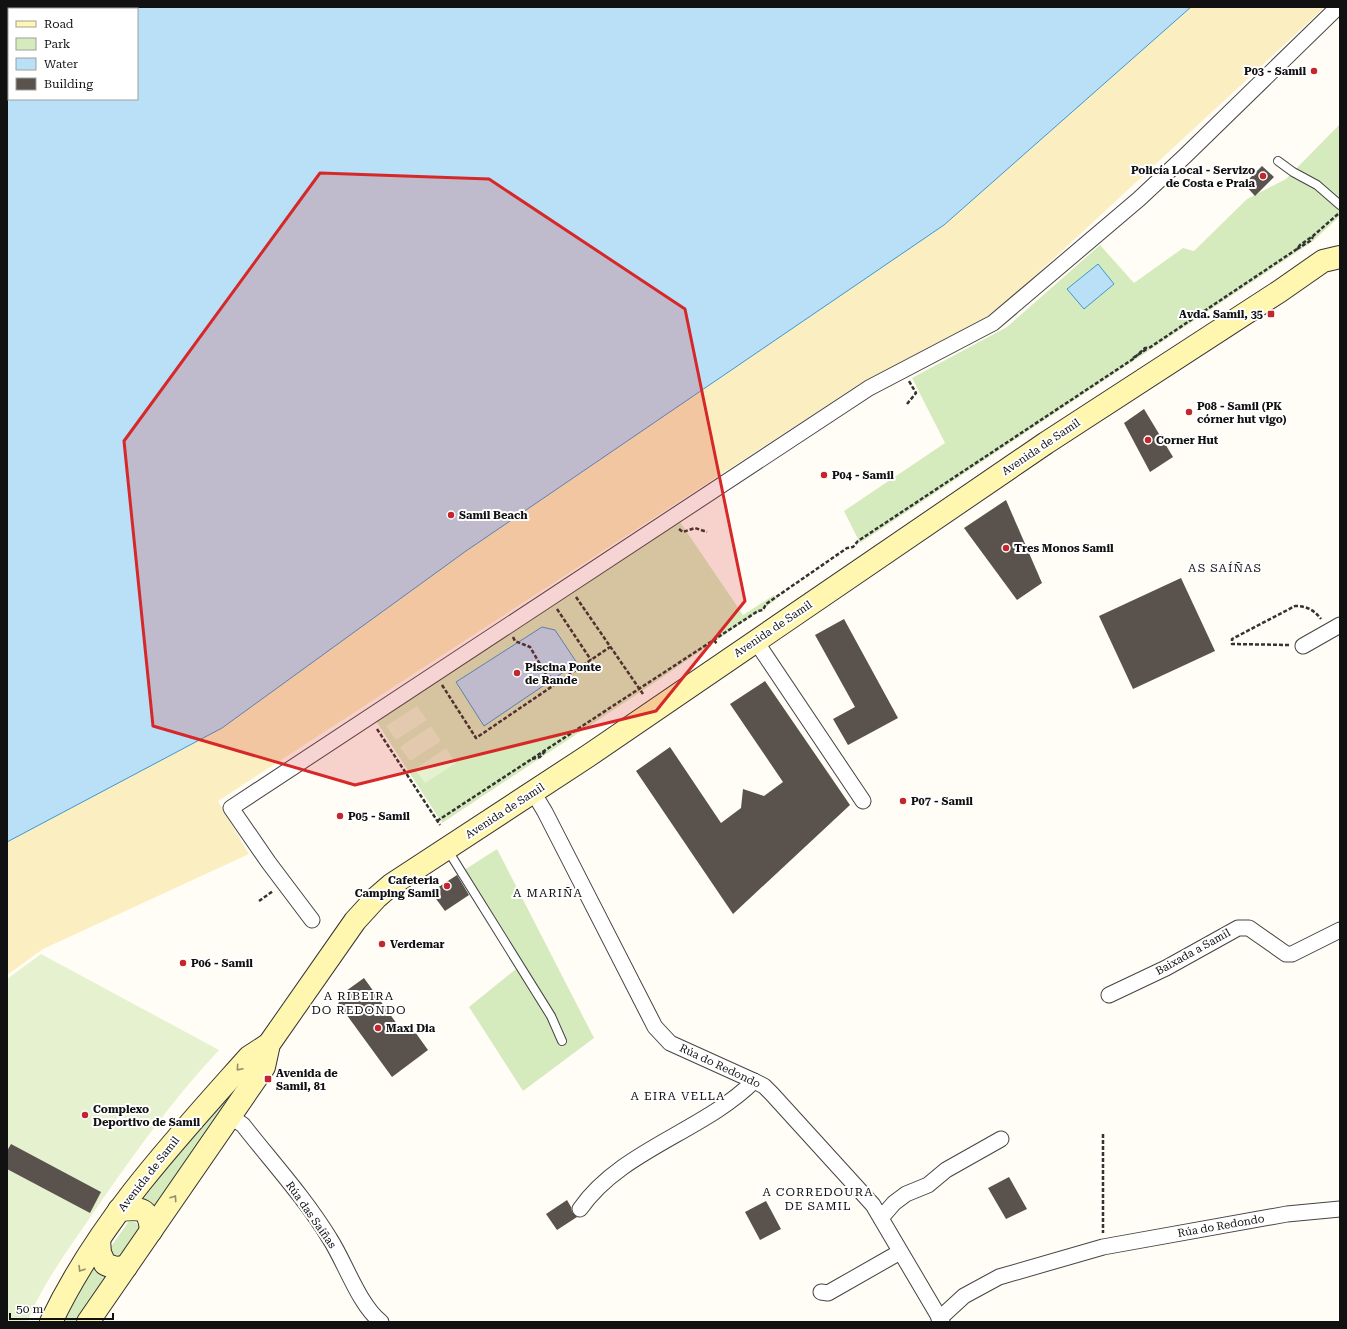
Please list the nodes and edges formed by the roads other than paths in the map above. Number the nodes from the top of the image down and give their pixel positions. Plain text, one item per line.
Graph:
1 (1338, 7) edge
2 (1278, 161) dead end
3 (1340, 204) edge
4 (1340, 240) edge
5 (1332, 259) edge
6 (1335, 628) edge
7 (755, 640) junction
8 (1303, 646) road end
9 (533, 792) junction
10 (864, 801) dead end
11 (447, 848) junction
12 (312, 920) dead end
13 (1340, 930) edge
14 (1109, 996) dead end
15 (562, 1041) dead end
16 (269, 1044) junction
17 (754, 1081) junction
18 (230, 1116) junction
19 (1001, 1139) dead end
20 (580, 1209) dead end
21 (1340, 1209) edge
22 (120, 1210) junction
23 (881, 1218) junction
24 (151, 1231) junction
25 (99, 1240) junction
26 (900, 1252) junction
27 (126, 1267) junction
28 (821, 1292) dead end
29 (940, 1321) edge
30 (51, 1322) edge
31 (88, 1322) edge
32 (381, 1322) edge

1 - 12 street
2 - 3 lane
4 - 5 main road, Avenida de Samil
5 - 7 main road, Avenida de Samil
6 - 8 street
7 - 9 main road, Avenida de Samil
7 - 10 street
9 - 11 main road, Avenida de Samil
9 - 17 street, Rúa do Redondo
11 - 15 lane
11 - 16 main road, Avenida de Samil
13 - 14 street, Baixada a Samil
16 - 18 main road, Avenida de Samil
16 -> 22 main road, Avenida de Samil
17 - 20 street
17 - 23 street, Rúa do Redondo
24 -> 18 main road, Avenida de Samil
18 - 32 street, Rúa das Saíñas
19 - 23 street
21 - 29 street, Rúa do Redondo
22 - 24 main road
22 - 25 main road, Avenida de Samil
23 - 26 street, Rúa do Redondo
24 - 27 main road, Avenida de Samil
25 - 27 main road
25 -> 30 main road, Avenida de Samil
26 - 28 street
26 - 29 street, Rúa do Redondo
27 - 31 main road, Avenida de Samil

